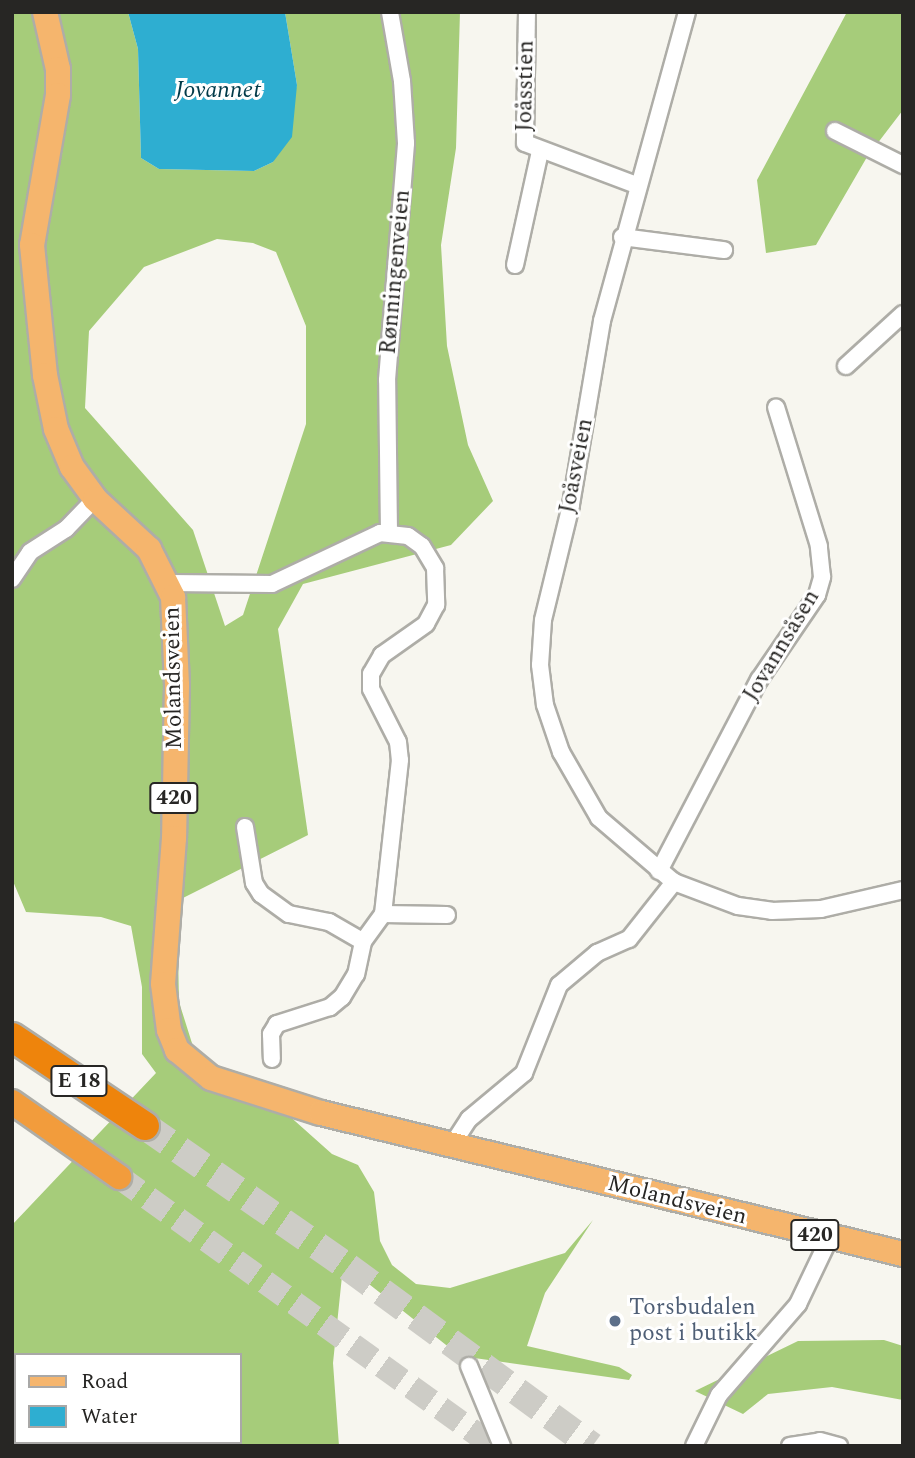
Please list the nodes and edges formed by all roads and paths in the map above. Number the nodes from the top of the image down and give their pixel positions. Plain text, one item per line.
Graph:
1 (45, 12) edge
2 (390, 12) edge
3 (527, 12) edge
4 (687, 12) edge
5 (835, 131) dead end
6 (540, 151) junction
7 (903, 165) edge
8 (636, 185) junction
9 (622, 237) junction
10 (724, 250) dead end
11 (515, 265) dead end
12 (903, 314) edge
13 (846, 366) dead end
14 (776, 407) dead end
15 (95, 499) junction
16 (389, 533) junction
17 (12, 579) edge
18 (169, 583) junction
19 (245, 827) dead end
20 (659, 871) junction
21 (674, 882) junction
22 (903, 890) edge
23 (383, 914) junction
24 (447, 915) dead end
25 (363, 942) junction
26 (12, 1037) edge
27 (272, 1059) dead end
28 (12, 1102) edge
29 (145, 1126) tunnel mouth
30 (452, 1146) junction
31 (119, 1177) tunnel mouth
32 (829, 1239) junction
33 (903, 1254) edge
34 (468, 1366) dead end
35 (502, 1446) edge
36 (694, 1446) edge
37 (790, 1446) edge
38 (839, 1446) edge

1 - 15 main road, Molandsveien / 420
2 - 16 street, Rønningenveien
3 - 6 street, Joåsstien
4 - 8 street, Joåsveien
5 - 7 street
6 - 8 street, Joåsstien
6 - 11 street, Joåsstien
8 - 9 street, Joåsveien
9 - 10 street
9 - 20 street, Joåsveien
12 - 13 street
14 - 20 street, Jovannsåsen
15 - 17 street
15 - 18 main road, Molandsveien / 420
16 - 18 street
16 - 23 street
18 - 30 main road, Molandsveien / 420
19 - 25 street
20 - 21 street, Joåsveien
21 - 22 street, Joåsveien
21 - 30 street
23 - 24 street
23 - 25 street
25 - 27 street
26 - 29 highway, E 18
28 - 31 highway, E 18
30 - 32 main road, Molandsveien / 420
32 - 33 main road, Molandsveien / 420
32 - 36 street
34 - 35 street
37 - 38 street

